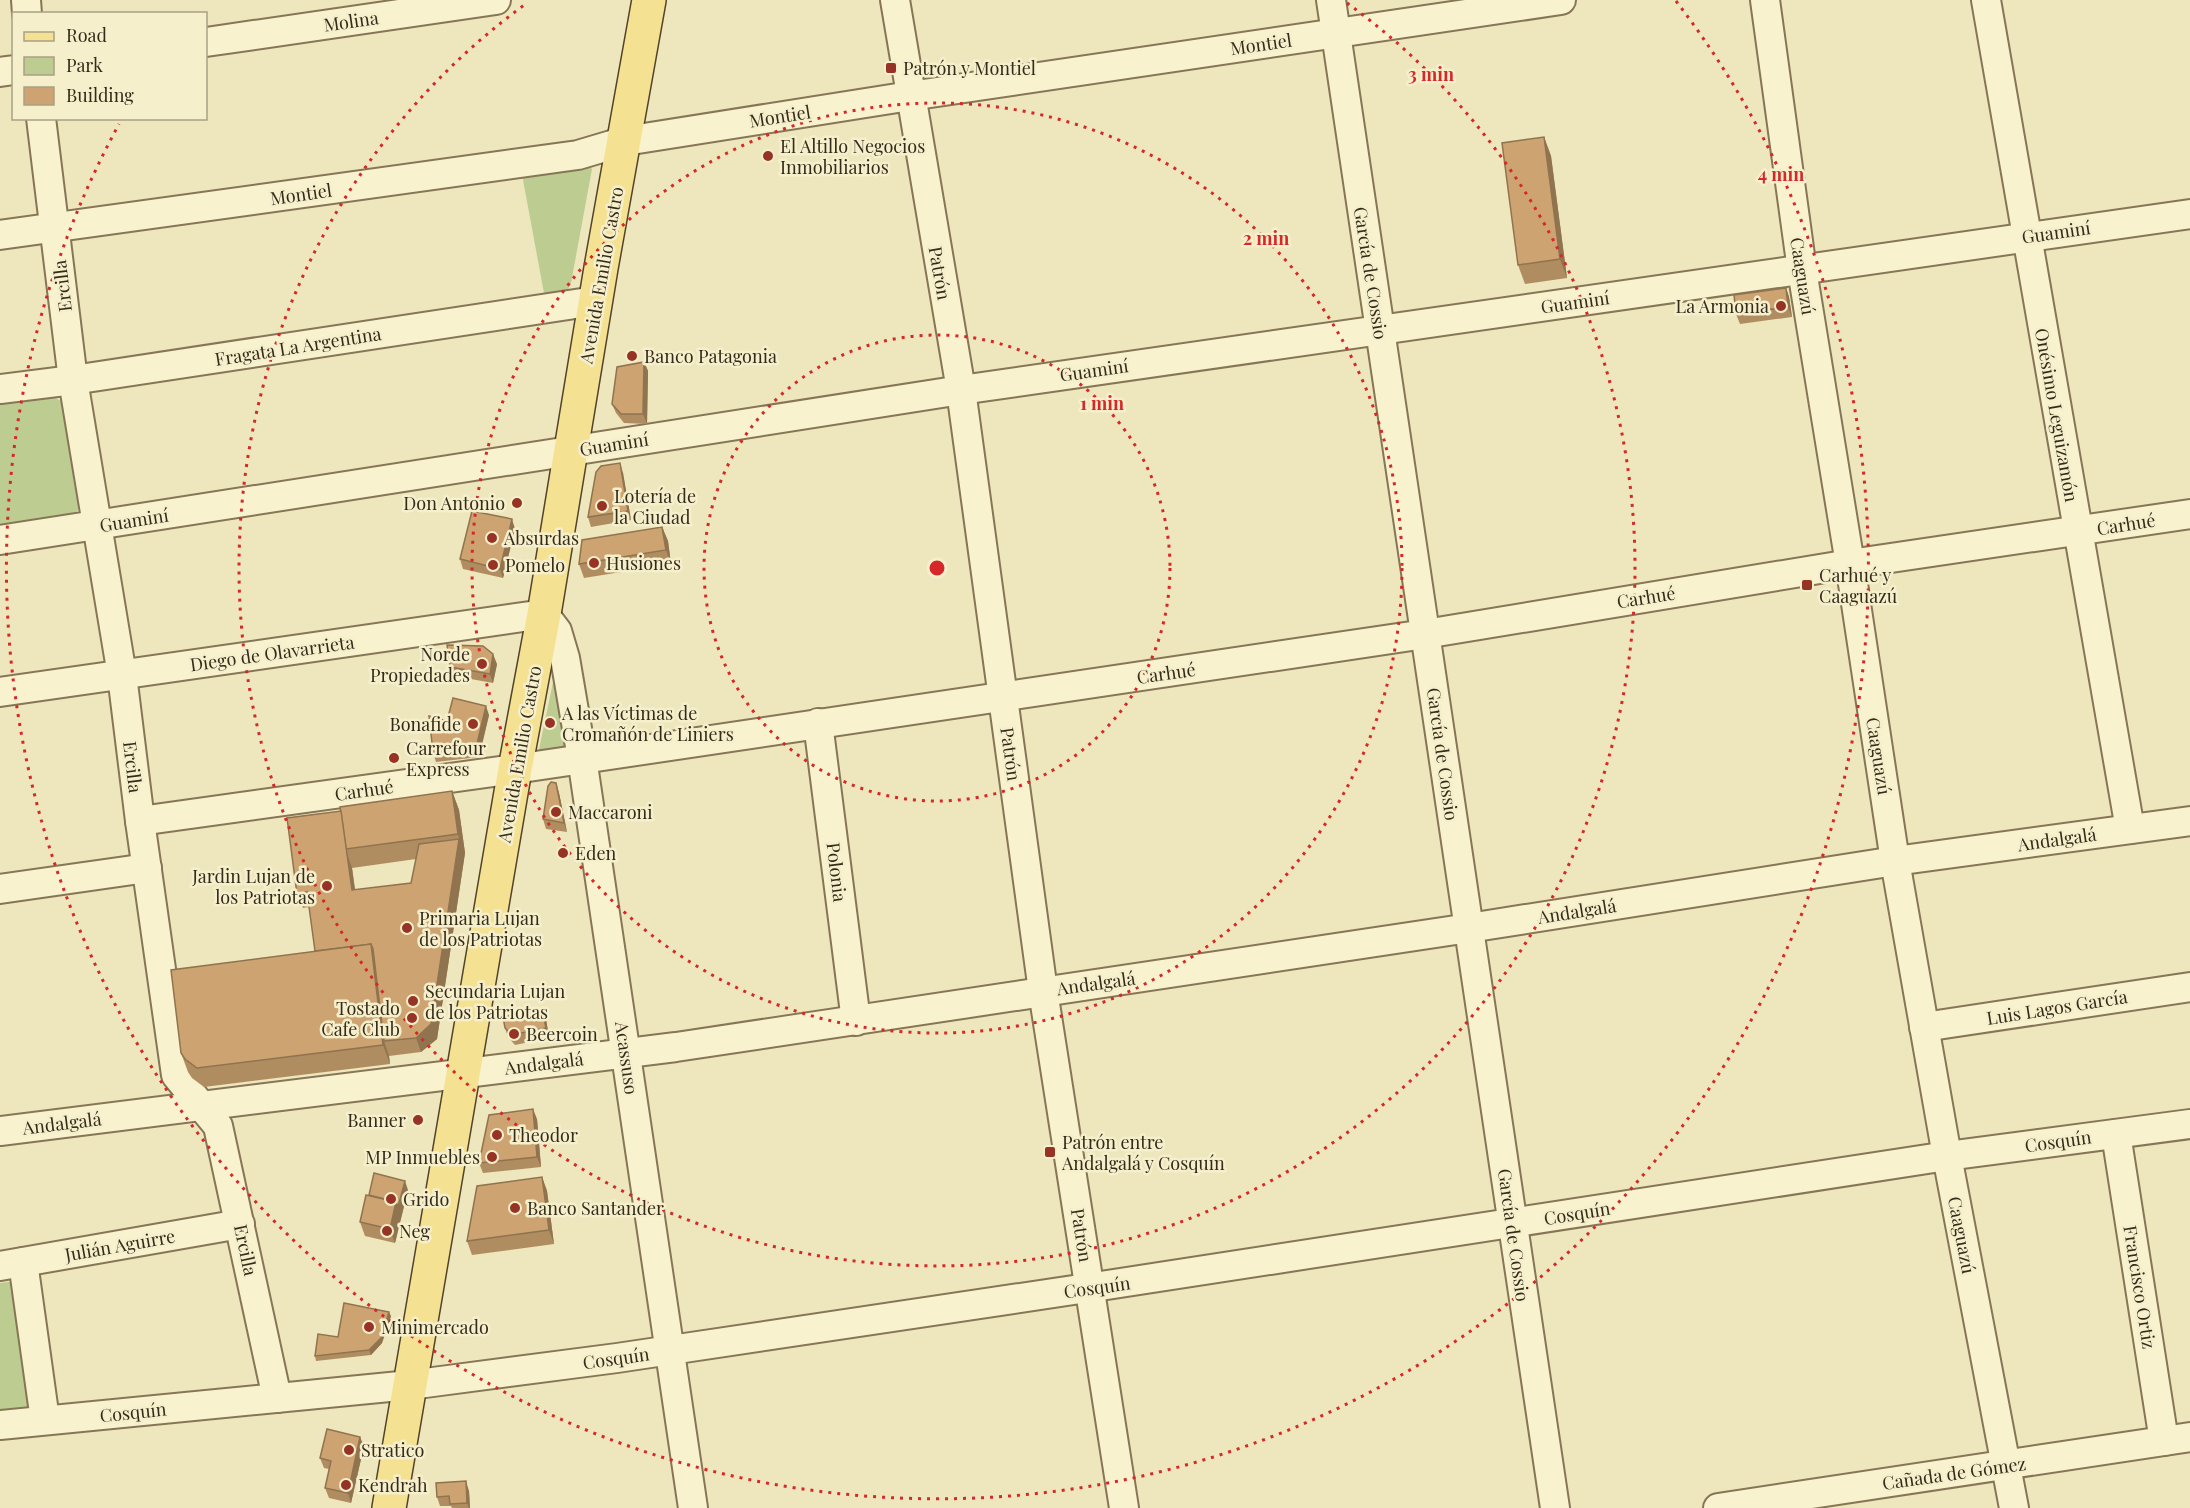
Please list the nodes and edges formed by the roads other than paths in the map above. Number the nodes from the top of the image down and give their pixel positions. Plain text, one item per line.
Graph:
1 (496, 0) edge
2 (649, 0) edge
3 (895, 0) edge
4 (1331, 0) edge
5 (1561, 0) edge
6 (1765, 0) edge
7 (1986, 0) edge
8 (1336, 34) junction
9 (207, 42) edge
10 (910, 96) junction
11 (41, 120) edge
12 (625, 141) junction
13 (2190, 214) edge
14 (55, 228) junction
15 (0, 235) edge
16 (2025, 236) junction
17 (1802, 270) junction
18 (595, 301) junction
19 (1380, 329) junction
20 (73, 380) junction
21 (0, 388) edge
22 (961, 390) junction
23 (571, 451) junction
24 (2190, 514) edge
25 (98, 526) junction
26 (2079, 531) junction
27 (0, 540) edge
28 (1850, 564) junction
29 (544, 614) junction
30 (1425, 634) junction
31 (122, 675) junction
32 (0, 692) edge
33 (1003, 697) junction
34 (818, 723) junction
35 (582, 758) junction
36 (515, 769) junction
37 (140, 821) junction
38 (2190, 821) edge
39 (2130, 830) junction
40 (1895, 861) junction
41 (147, 868) junction
42 (0, 889) edge
43 (1469, 928) junction
44 (2190, 987) edge
45 (1043, 991) junction
46 (856, 1020) junction
47 (1923, 1027) junction
48 (627, 1053) junction
49 (463, 1074) junction
50 (200, 1105) junction
51 (2190, 1124) edge
52 (0, 1131) edge
53 (2116, 1134) junction
54 (1947, 1156) junction
55 (1513, 1223) junction
56 (240, 1224) junction
57 (12, 1264) edge
58 (1090, 1288) junction
59 (669, 1350) junction
60 (410, 1385) junction
61 (278, 1398) junction
62 (45, 1420) junction
63 (0, 1425) edge
64 (2177, 1439) edge
65 (2007, 1465) junction
66 (389, 1508) edge
67 (693, 1508) edge
68 (1124, 1508) edge
69 (1555, 1508) edge
70 (1718, 1508) edge
71 (2014, 1508) edge

1 - 9 street, Molina
2 - 12 main road, Avenida Emilio Castro
3 - 10 street, Patrón
4 - 8 street, García de Cossio
5 - 8 street, Montiel
6 - 17 street, Caaguazú
7 - 16 street, Onésimo Leguizamón
8 - 10 street, Montiel
8 - 19 street, García de Cossio
10 - 12 street, Montiel
10 - 22 street, Patrón
11 - 14 street, Ercilla
12 - 14 street, Montiel
12 - 18 main road, Avenida Emilio Castro
13 - 16 street, Guaminí
14 - 15 street, Montiel
14 - 20 street, Ercilla
16 - 17 street, Guaminí
16 - 26 street, Onésimo Leguizamón
17 - 19 street, Guaminí
17 - 28 street, Caaguazú
18 - 20 street, Fragata La Argentina
18 - 23 main road, Avenida Emilio Castro
19 - 22 street, Guaminí
19 - 30 street, García de Cossio
20 - 21 street, Fragata La Argentina
20 - 25 street, Ercilla
22 - 23 street, Guaminí
22 - 33 street, Patrón
23 - 25 street, Guaminí
23 - 29 main road, Avenida Emilio Castro
24 - 26 street, Carhué
25 - 27 street, Guaminí
25 - 31 street, Ercilla
26 - 28 street, Carhué
26 - 39 street, Onésimo Leguizamón
28 - 30 street, Carhué
28 - 40 street, Caaguazú
29 - 31 street, Diego de Olavarrieta
29 - 35 street, Acassuso
29 - 36 main road, Avenida Emilio Castro
30 - 33 street, Carhué
30 - 43 street, García de Cossio
31 - 32 street, Diego de Olavarrieta
31 - 37 street, Ercilla
33 - 34 street, Carhué
33 - 45 street, Patrón
34 - 35 street, Carhué
34 - 46 street, Polonia
35 - 36 street, Carhué
35 - 48 street, Acassuso
36 - 37 street, Carhué
36 - 49 main road, Avenida Emilio Castro
37 - 41 street, Ercilla
38 - 39 street, Andalgalá
39 - 40 street, Andalgalá
40 - 43 street, Andalgalá
40 - 47 street, Caaguazú
41 - 42 street
41 - 50 street, Ercilla
43 - 45 street, Andalgalá
43 - 55 street, García de Cossio
44 - 47 street, Luis Lagos García
45 - 46 street, Andalgalá
45 - 58 street, Patrón
46 - 48 street, Andalgalá
47 - 54 street, Caaguazú
48 - 49 street, Andalgalá
48 - 59 street, Acassuso
49 - 50 street, Andalgalá
49 - 60 main road, Avenida Emilio Castro
50 - 52 street, Andalgalá
50 - 56 street, Ercilla
51 - 53 street, Cosquín
53 - 54 street, Cosquín
53 - 64 street, Francisco Ortiz
54 - 55 street, Cosquín
54 - 65 street, Caaguazú
55 - 58 street, Cosquín
55 - 69 street, García de Cossio
56 - 57 street, Julián Aguirre
56 - 61 street, Ercilla
57 - 62 street
58 - 59 street, Cosquín
58 - 68 street, Patrón
59 - 60 street, Cosquín
59 - 67 street, Acassuso
60 - 61 street, Cosquín
60 - 66 main road, Avenida Emilio Castro
61 - 62 street, Cosquín
62 - 63 street, Cosquín
64 - 65 street, Cañada de Gómez
65 - 70 street, Cañada de Gómez
65 - 71 street, Caaguazú

